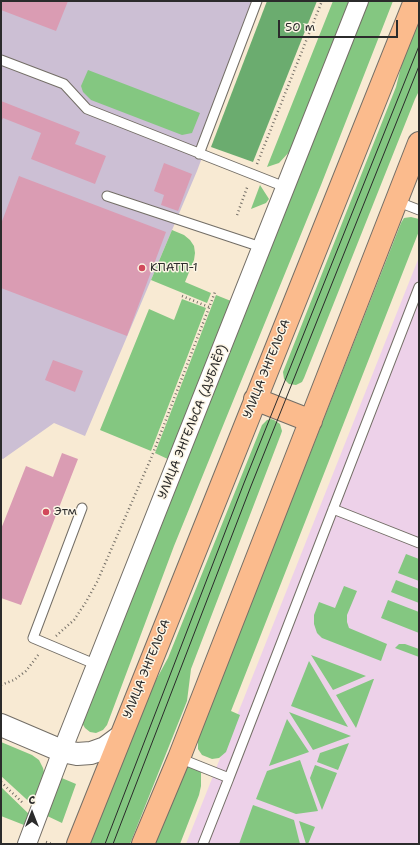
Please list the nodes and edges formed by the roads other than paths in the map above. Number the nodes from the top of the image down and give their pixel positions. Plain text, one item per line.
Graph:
1 (257, 1) edge
2 (359, 1) edge
3 (415, 1) edge
4 (1, 60) edge
5 (419, 143) edge
6 (199, 154) junction
7 (285, 187) junction
8 (107, 196) dead end
9 (396, 201) junction
10 (419, 210) edge
11 (261, 247) junction
12 (419, 287) edge
13 (255, 398) junction
14 (311, 421) junction
15 (82, 508) dead end
16 (333, 510) junction
17 (419, 543) edge
18 (97, 665) junction
19 (1, 725) edge
20 (120, 737) junction
21 (62, 751) junction
22 (179, 758) junction
23 (229, 778) junction
24 (27, 844) edge
25 (78, 844) edge
26 (143, 844) edge
27 (203, 844) edge

1 - 6 lane
2 - 7 street, УЛИЦА ЭНГЕЛЬСА (ДУБЛЁР)
3 - 13 main road, УЛИЦА ЭНГЕЛЬСА
4 - 6 lane
5 - 9 main road
6 - 7 lane
7 - 11 street, УЛИЦА ЭНГЕЛЬСА (ДУБЛЁР)
8 - 11 lane
9 - 10 lane
9 - 14 main road
11 - 18 street, УЛИЦА ЭНГЕЛЬСА (ДУБЛЁР)
12 - 16 lane
13 - 14 main road
13 - 20 main road, УЛИЦА ЭНГЕЛЬСА
14 - 22 main road
15 - 18 lane
16 - 17 lane
16 - 23 lane
18 - 21 street, УЛИЦА ЭНГЕЛЬСА (ДУБЛЁР)
19 - 21 street
20 - 21 street
20 - 25 main road, УЛИЦА ЭНГЕЛЬСА
21 - 24 street, УЛИЦА ЭНГЕЛЬСА (ДУБЛЁР)
22 - 23 lane
22 - 26 main road
23 - 27 lane

